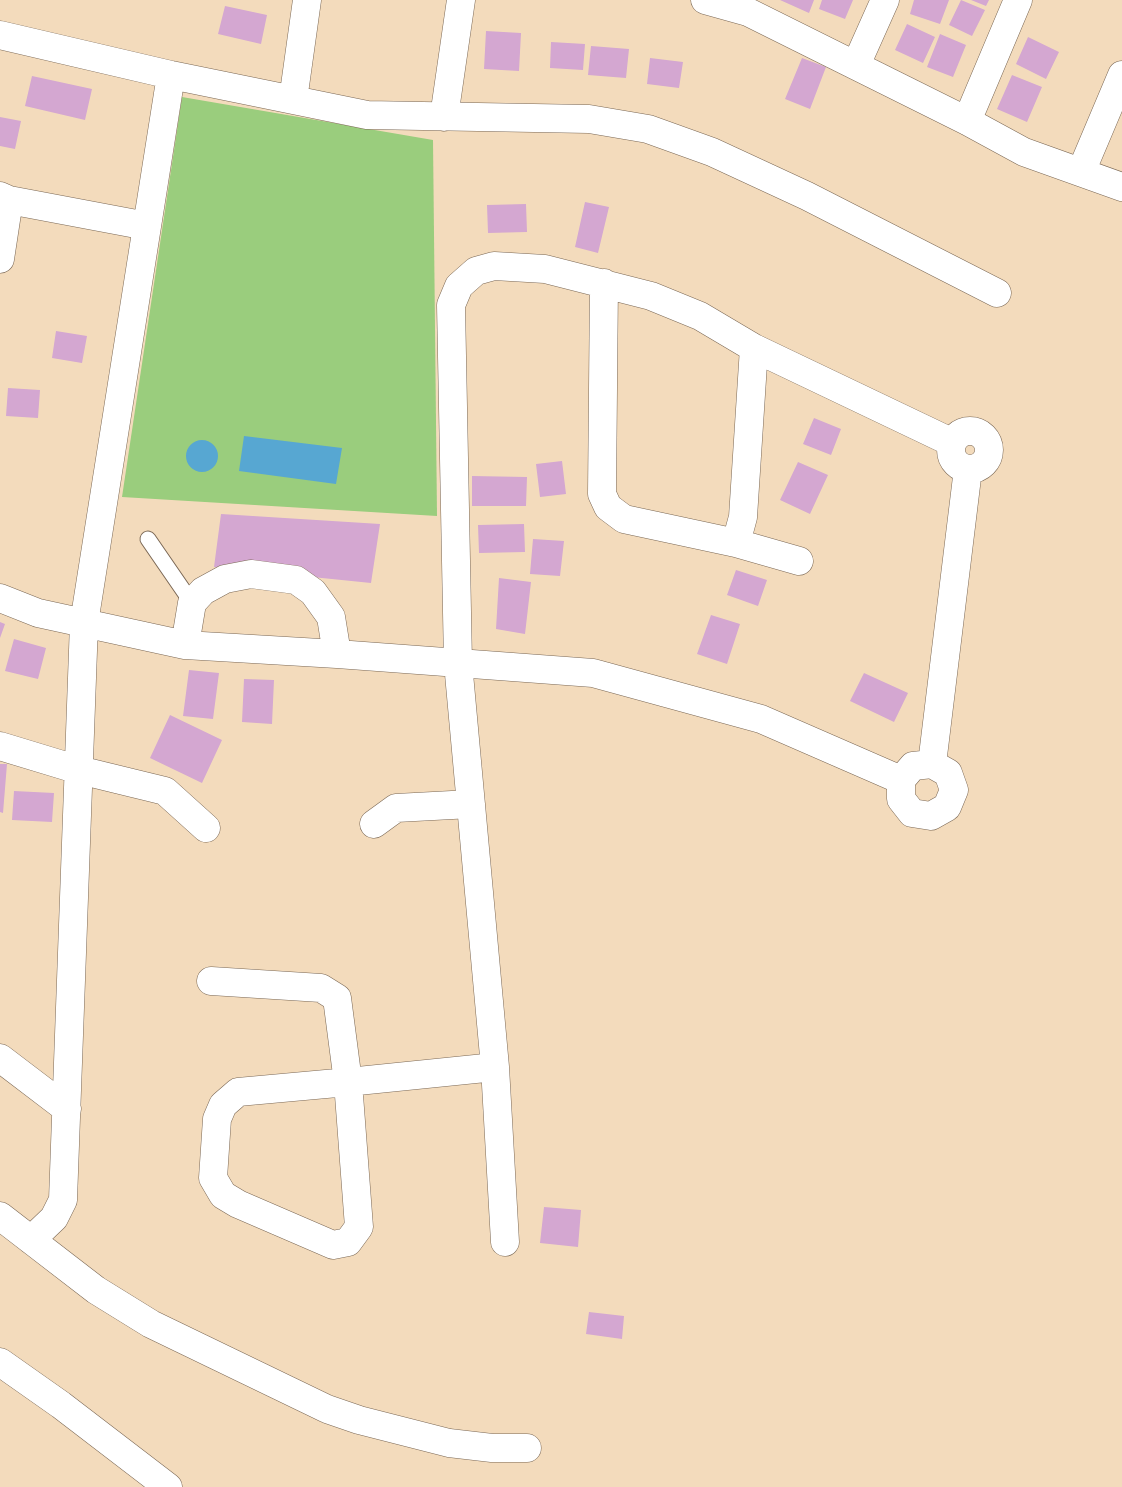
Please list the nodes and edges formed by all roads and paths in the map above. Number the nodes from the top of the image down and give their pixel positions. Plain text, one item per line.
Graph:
1 (307, 0) edge
2 (461, 0) edge
3 (706, 0) edge
4 (885, 0) edge
5 (1018, 0) edge
6 (751, 6) edge
7 (0, 35) edge
8 (856, 65) junction
9 (171, 75) junction
10 (1122, 75) edge
11 (293, 100) junction
12 (444, 116) junction
13 (967, 121) junction
14 (1080, 172) junction
15 (1122, 187) edge
16 (4, 198) edge
17 (147, 226) junction
18 (0, 259) edge
19 (604, 283) junction
20 (996, 293) dead end
21 (754, 348) junction
22 (148, 538) dead end
23 (736, 543) junction
24 (799, 561) dead end
25 (0, 598) edge
26 (192, 603) junction
27 (84, 623) junction
28 (185, 645) junction
29 (337, 654) junction
30 (458, 663) junction
31 (0, 746) edge
32 (932, 764) junction
33 (79, 770) junction
34 (901, 780) junction
35 (471, 804) junction
36 (374, 824) dead end
37 (206, 828) dead end
38 (211, 981) dead end
39 (0, 1058) edge
40 (495, 1067) junction
41 (348, 1082) junction
42 (66, 1109) junction
43 (0, 1216) edge
44 (32, 1240) junction
45 (505, 1242) dead end
46 (0, 1362) edge
47 (527, 1448) dead end
48 (168, 1487) edge

1 - 11 street
2 - 12 street
3 - 6 street
4 - 8 street
5 - 13 street
6 - 8 street
7 - 9 street
8 - 13 street
9 - 11 street
9 - 17 street
10 - 14 street
11 - 12 street
12 - 20 street
13 - 14 street
14 - 15 street
16 - 17 street
16 - 18 street
17 - 27 street
19 - 21 street
19 - 23 street
19 - 30 street
21 - 23 street
21 - 32 street
22 - 26 lane
23 - 24 street
25 - 27 street
26 - 28 street
26 - 29 street
27 - 28 street
27 - 33 street
28 - 29 street
29 - 30 street
30 - 34 street
30 - 35 street
31 - 33 street
32 - 34 street
32 - 34 street
33 - 37 street
33 - 42 street
35 - 36 street
35 - 40 street
38 - 41 street
39 - 42 street
40 - 41 street
40 - 45 street
41 - 41 street
42 - 44 street
43 - 44 street
44 - 47 street
46 - 48 street

